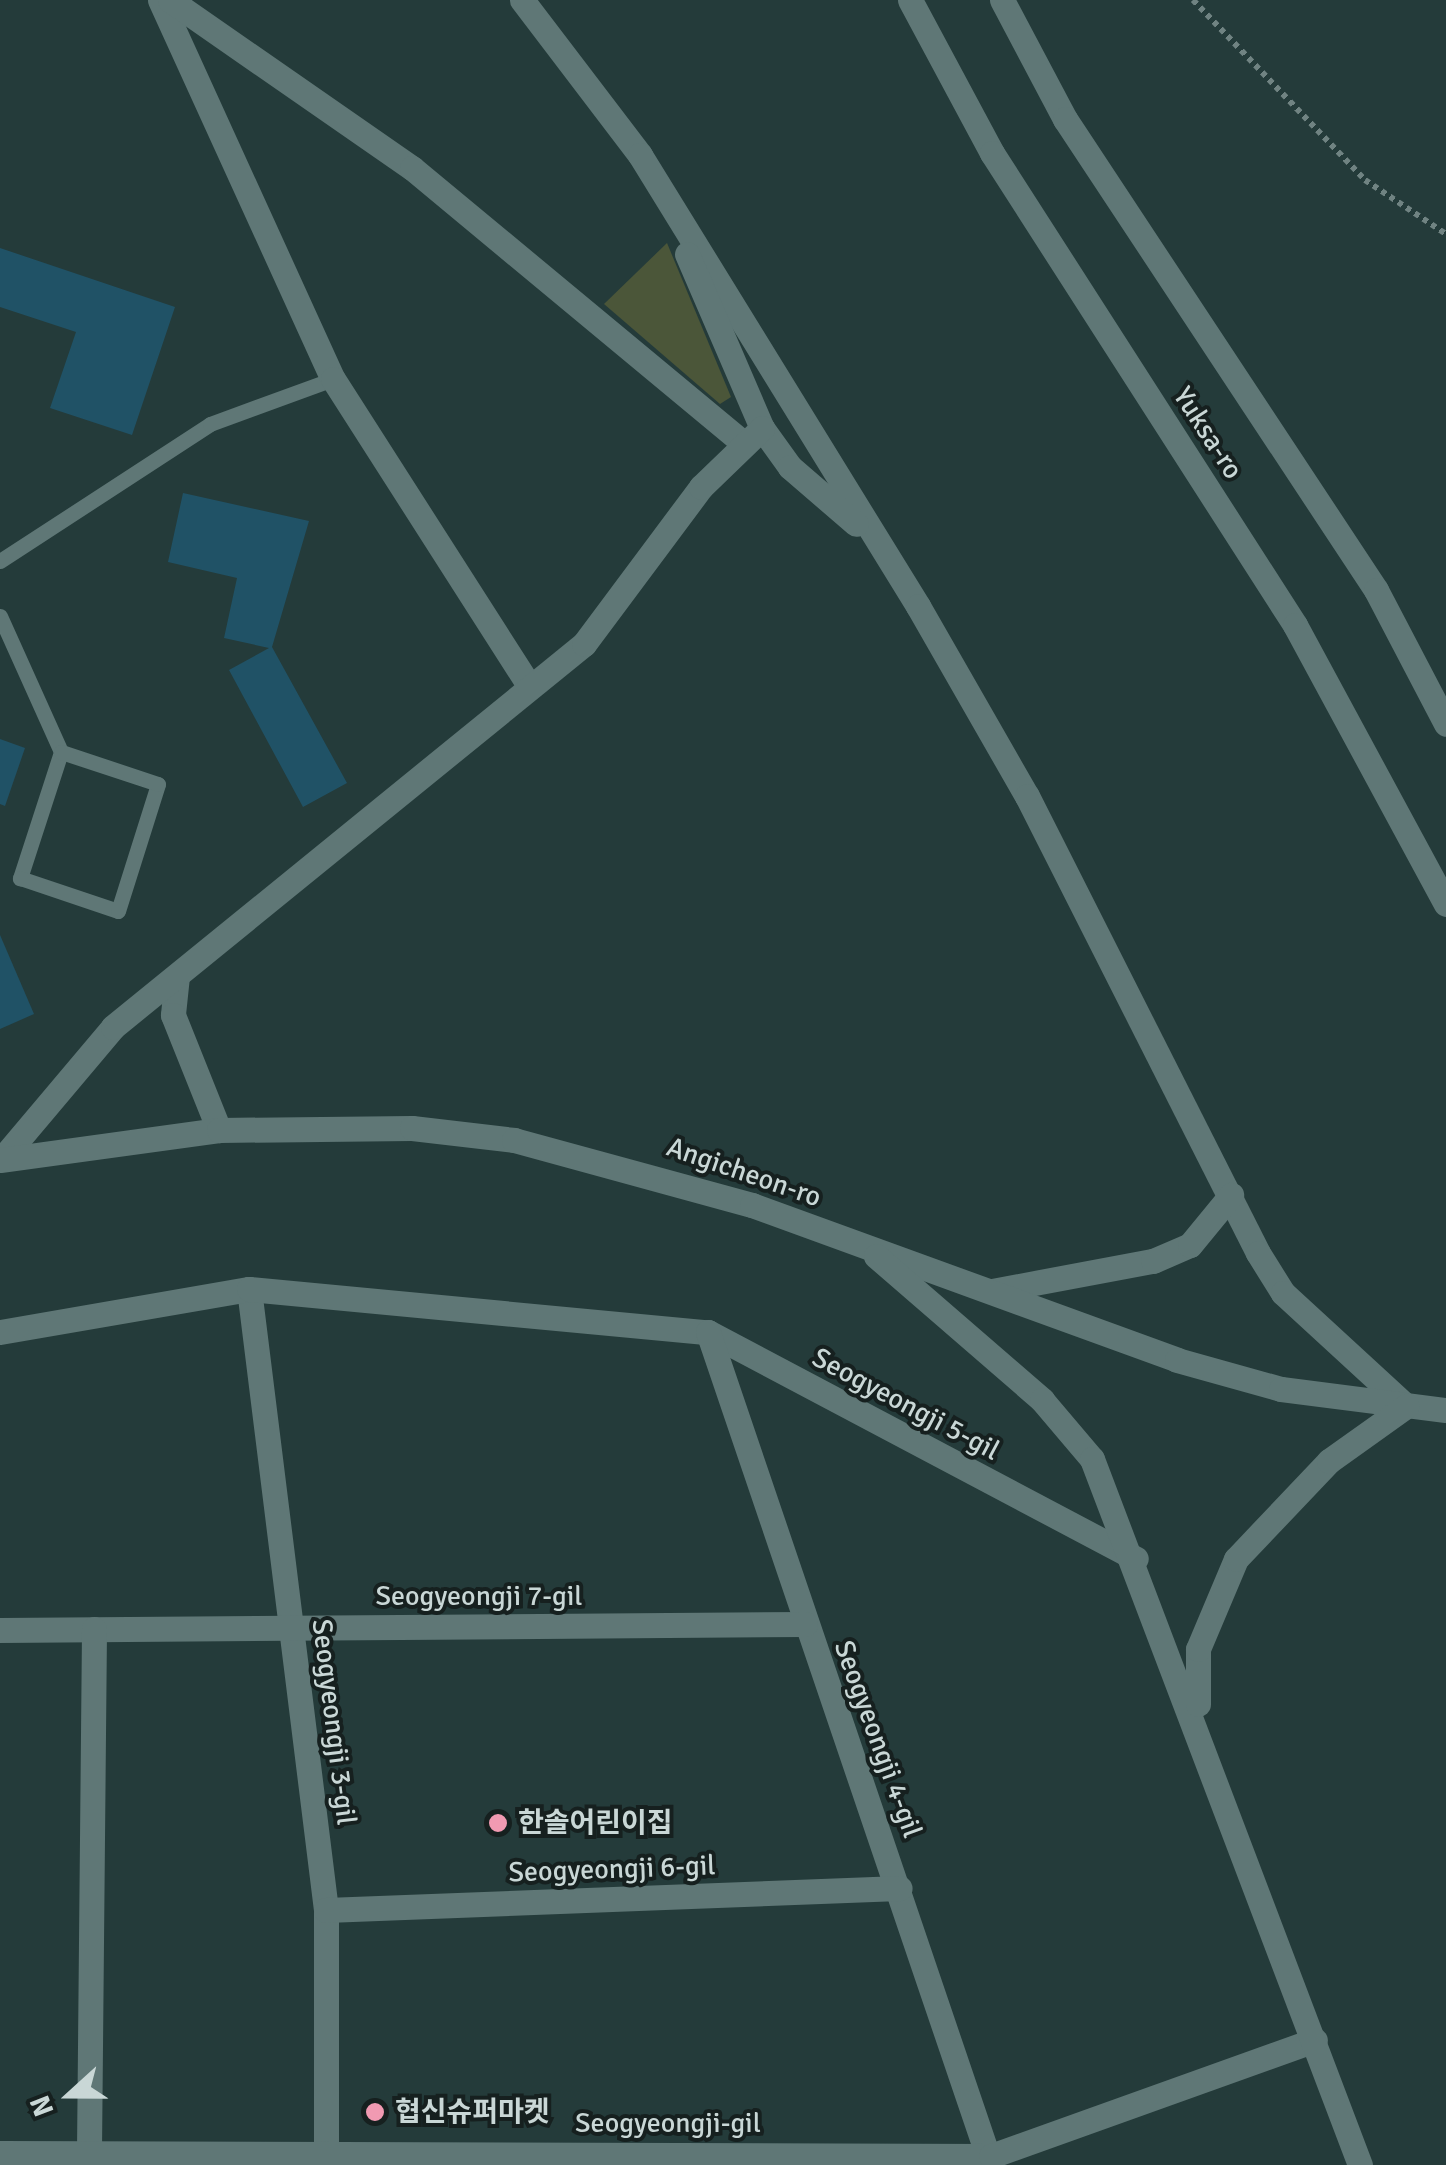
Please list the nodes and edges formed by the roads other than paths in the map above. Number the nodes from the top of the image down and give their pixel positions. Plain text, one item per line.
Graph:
1 (160, 0) edge
2 (170, 0) edge
3 (522, 0) edge
4 (910, 0) edge
5 (1002, 0) edge
6 (669, 202) junction
7 (333, 379) junction
8 (752, 434) junction
9 (877, 542) junction
10 (0, 561) edge
11 (0, 616) edge
12 (529, 685) junction
13 (1446, 724) edge
14 (61, 752) junction
15 (1446, 904) edge
16 (177, 976) junction
17 (218, 1130) junction
18 (1, 1160) edge
19 (1231, 1195) junction
20 (865, 1246) junction
21 (249, 1289) junction
22 (992, 1291) junction
23 (0, 1332) edge
24 (708, 1332) junction
25 (1406, 1406) junction
26 (1446, 1410) edge
27 (1136, 1559) junction
28 (805, 1624) junction
29 (292, 1627) junction
30 (94, 1629) junction
31 (0, 1630) edge
32 (1197, 1719) junction
33 (900, 1888) junction
34 (326, 1910) junction
35 (1316, 2040) junction
36 (89, 2151) junction
37 (0, 2153) edge
38 (325, 2158) edge
39 (991, 2160) edge
40 (1360, 2165) edge

1 - 7 street
2 - 8 street
3 - 6 street
4 - 15 street, Yuksa-ro
5 - 13 street, Yuksa-ro
6 - 8 street
6 - 9 street
7 - 10 lane
7 - 12 street
8 - 9 street
8 - 12 street
9 - 19 street
11 - 14 lane
12 - 16 street
14 - 14 lane
16 - 17 street
16 - 18 street
17 - 18 street, Angicheon-ro
17 - 20 street, Angicheon-ro
19 - 22 street
19 - 25 street
20 - 22 street, Angicheon-ro
20 - 27 street
21 - 23 street, Seogyeongji 5-gil
21 - 24 street, Seogyeongji 5-gil
21 - 29 street, Seogyeongji 3-gil
22 - 25 street, Angicheon-ro
24 - 27 street, Seogyeongji 5-gil
24 - 28 street, Seogyeongji 4-gil
25 - 26 street, Angicheon-ro
25 - 32 street
27 - 32 street
28 - 29 street, Seogyeongji 7-gil
28 - 33 street, Seogyeongji 4-gil
29 - 30 street, Seogyeongji 7-gil
29 - 34 street, Seogyeongji 3-gil
30 - 31 street, Seogyeongji 7-gil
30 - 36 street
32 - 35 street
33 - 34 street, Seogyeongji 6-gil
33 - 39 street, Seogyeongji 4-gil
34 - 38 street, Seogyeongji 3-gil
35 - 39 street, Seogyeongji-gil
35 - 40 street
36 - 37 street, Seogyeongji-gil
36 - 38 street, Seogyeongji-gil
38 - 39 street, Seogyeongji-gil

